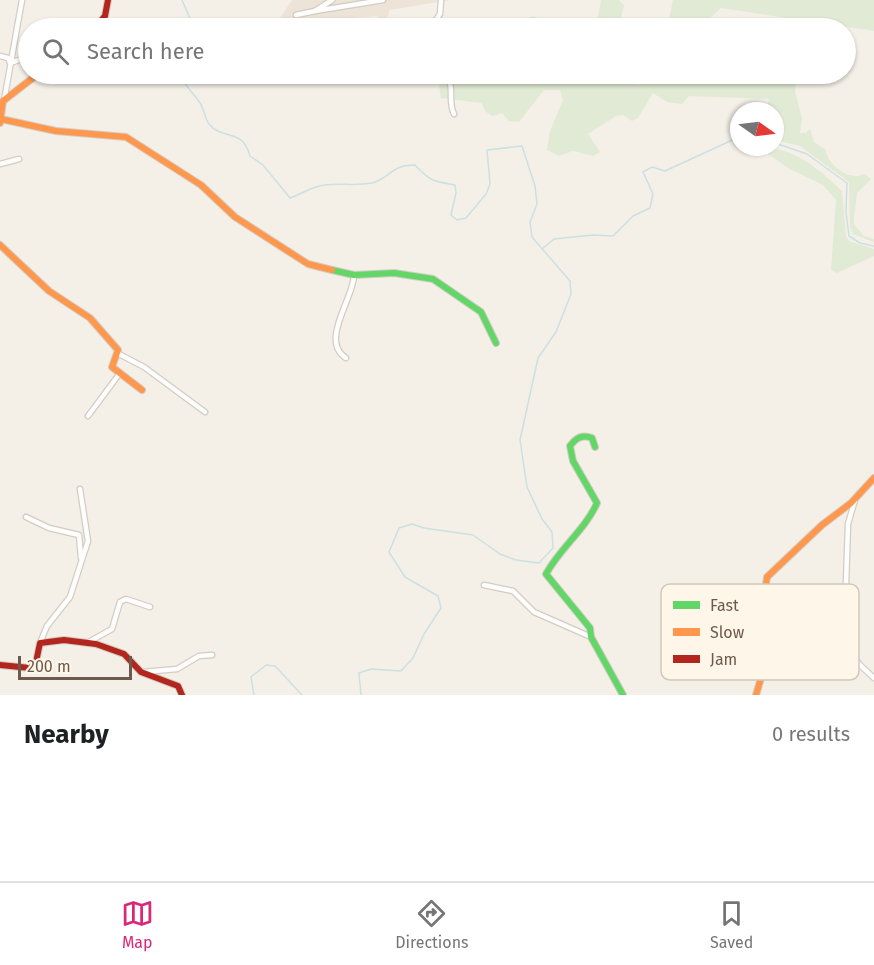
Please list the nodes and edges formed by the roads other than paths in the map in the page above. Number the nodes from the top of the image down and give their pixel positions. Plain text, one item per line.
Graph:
1 (22, 0) edge
2 (108, 0) edge
3 (332, 0) edge
4 (365, 0) edge
5 (383, 0) edge
6 (441, 0) edge
7 (359, 4) junction
8 (315, 11) junction
9 (296, 15) dead end
10 (19, 18) edge
11 (103, 18) edge
12 (437, 18) edge
13 (18, 21) edge
14 (0, 56) edge
15 (18, 60) edge
16 (10, 63) junction
17 (25, 84) edge
18 (451, 84) edge
19 (3, 101) junction
20 (454, 114) dead end
21 (1, 119) edge
22 (0, 123) edge
23 (19, 159) dead end
24 (0, 164) edge
25 (0, 245) edge
26 (354, 275) junction
27 (496, 343) dead end
28 (119, 354) junction
29 (346, 358) dead end
30 (120, 373) junction
31 (142, 390) dead end
32 (205, 412) dead end
33 (87, 416) dead end
34 (595, 447) dead end
35 (874, 478) edge
36 (80, 489) dead end
37 (856, 498) junction
38 (26, 517) dead end
39 (81, 562) junction
40 (765, 584) edge
41 (846, 584) edge
42 (484, 585) dead end
43 (150, 607) dead end
44 (591, 637) junction
45 (87, 642) junction
46 (40, 644) junction
47 (212, 655) dead end
48 (859, 664) edge
49 (0, 665) edge
50 (141, 672) junction
51 (874, 678) edge
52 (760, 680) edge
53 (182, 695) edge
54 (623, 695) edge
55 (756, 695) edge

1 - 10 street
2 - 11 street
3 - 8 street
4 - 7 street
5 - 7 street
6 - 12 street
7 - 8 street
8 - 9 street
13 - 16 street
14 - 16 street
15 - 16 street
16 - 19 street
17 - 19 street
18 - 20 street
19 - 21 street
21 - 22 street
21 - 26 street
23 - 24 street
25 - 28 street
26 - 27 street
26 - 29 street
28 - 30 street
28 - 32 street
30 - 31 street
30 - 33 street
34 - 44 street
35 - 37 street
36 - 39 street
37 - 40 street
37 - 41 street
38 - 39 street
39 - 46 street
42 - 44 street
43 - 45 street
44 - 54 street
45 - 46 street
45 - 50 street
46 - 49 street
47 - 50 street
48 - 51 street
50 - 53 street
52 - 55 street

